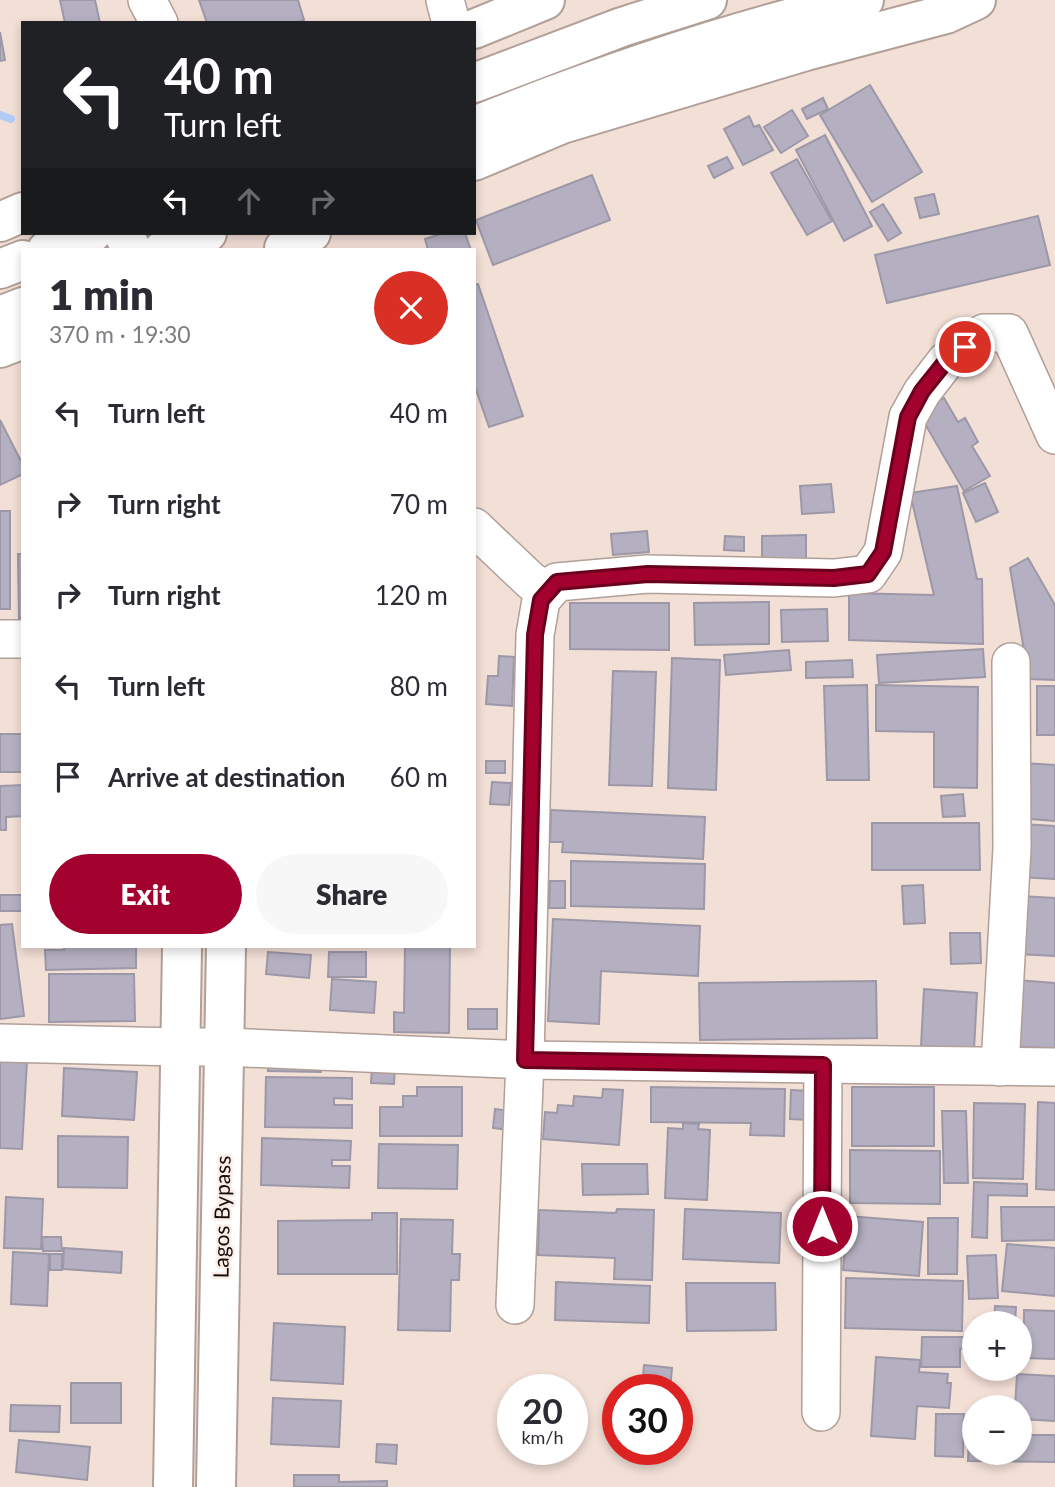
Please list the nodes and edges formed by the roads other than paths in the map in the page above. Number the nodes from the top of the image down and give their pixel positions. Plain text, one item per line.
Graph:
1 (145, 0) edge
2 (445, 0) edge
3 (544, 0) edge
4 (707, 0) edge
5 (864, 0) edge
6 (976, 0) edge
7 (151, 21) edge
8 (158, 21) edge
9 (450, 21) edge
10 (476, 28) edge
11 (476, 82) edge
12 (476, 124) edge
13 (476, 160) edge
14 (21, 193) edge
15 (0, 207) edge
16 (21, 213) edge
17 (0, 222) edge
18 (87, 235) edge
19 (202, 235) edge
20 (52, 248) edge
21 (168, 248) edge
22 (21, 261) edge
23 (0, 269) edge
24 (21, 308) edge
25 (0, 316) edge
26 (21, 340) edge
27 (0, 348) edge
28 (1055, 435) edge
29 (476, 529) edge
30 (549, 590) junction
31 (0, 639) edge
32 (21, 639) edge
33 (1010, 662) dead end
34 (182, 948) edge
35 (226, 948) edge
36 (0, 1043) edge
37 (180, 1047) junction
38 (224, 1047) junction
39 (525, 1060) junction
40 (823, 1065) junction
41 (1000, 1068) junction
42 (1055, 1068) edge
43 (515, 1304) dead end
44 (821, 1412) dead end
45 (173, 1487) edge
46 (216, 1487) edge

1 - 7 street
1 - 8 street
2 - 9 street
3 - 10 main road
4 - 11 main road
5 - 12 main road
6 - 13 main road
14 - 15 street
16 - 17 main road
18 - 20 main road
19 - 21 main road
22 - 23 main road
24 - 25 main road
26 - 27 main road
28 - 30 street
29 - 30 street
30 - 39 street
31 - 32 street
33 - 41 street
34 - 37 main road, Lagos Bypass
35 - 38 main road, Lagos Bypass
36 - 37 street
37 - 38 street
37 - 45 main road, Lagos Bypass
38 - 39 street
38 - 46 main road, Lagos Bypass
39 - 40 street
39 - 43 street
40 - 41 street
40 - 44 street
41 - 42 street

